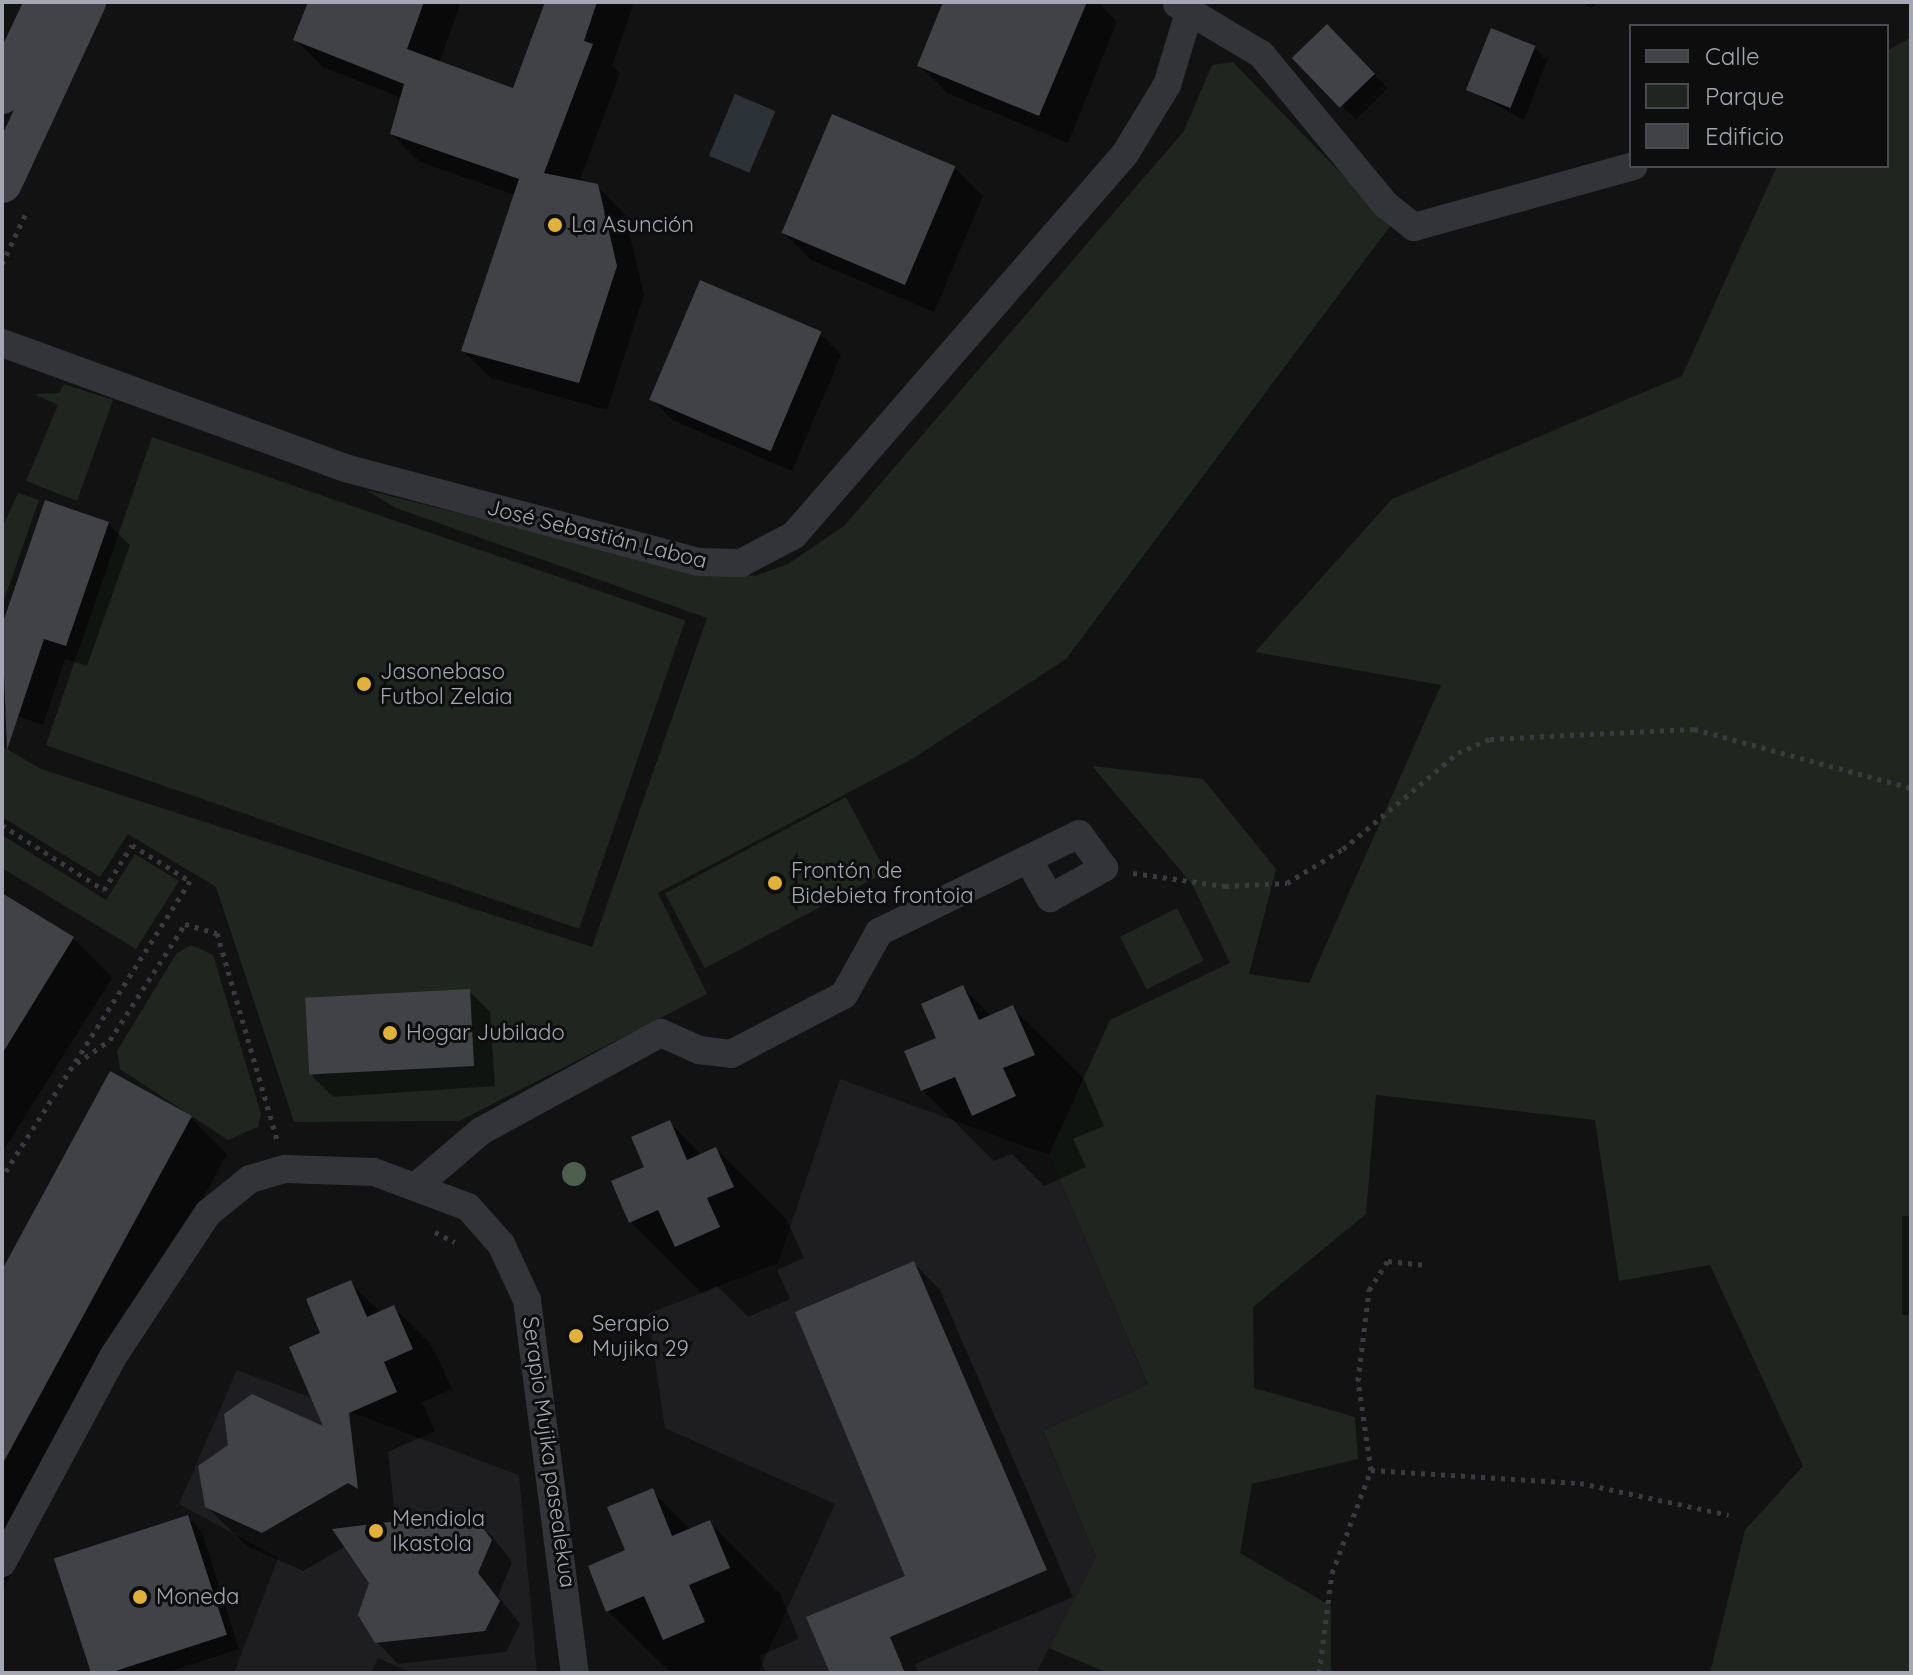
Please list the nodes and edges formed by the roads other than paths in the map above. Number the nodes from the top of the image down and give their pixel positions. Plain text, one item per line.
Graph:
1 (45, 2) edge
2 (86, 2) edge
3 (1182, 9) edge
4 (2, 94) edge
5 (1629, 168) edge
6 (2, 183) edge
7 (6, 344) edge
8 (1028, 859) junction
9 (419, 1184) junction
10 (2, 1563) edge
11 (575, 1673) edge

1 - 4 main road
2 - 6 main road
3 - 5 street
3 - 7 street, José Sebastián Laboa
8 - 8 street
8 - 9 street
9 - 10 street, Serapio Mujika pasealekua
9 - 11 street, Serapio Mujika pasealekua

